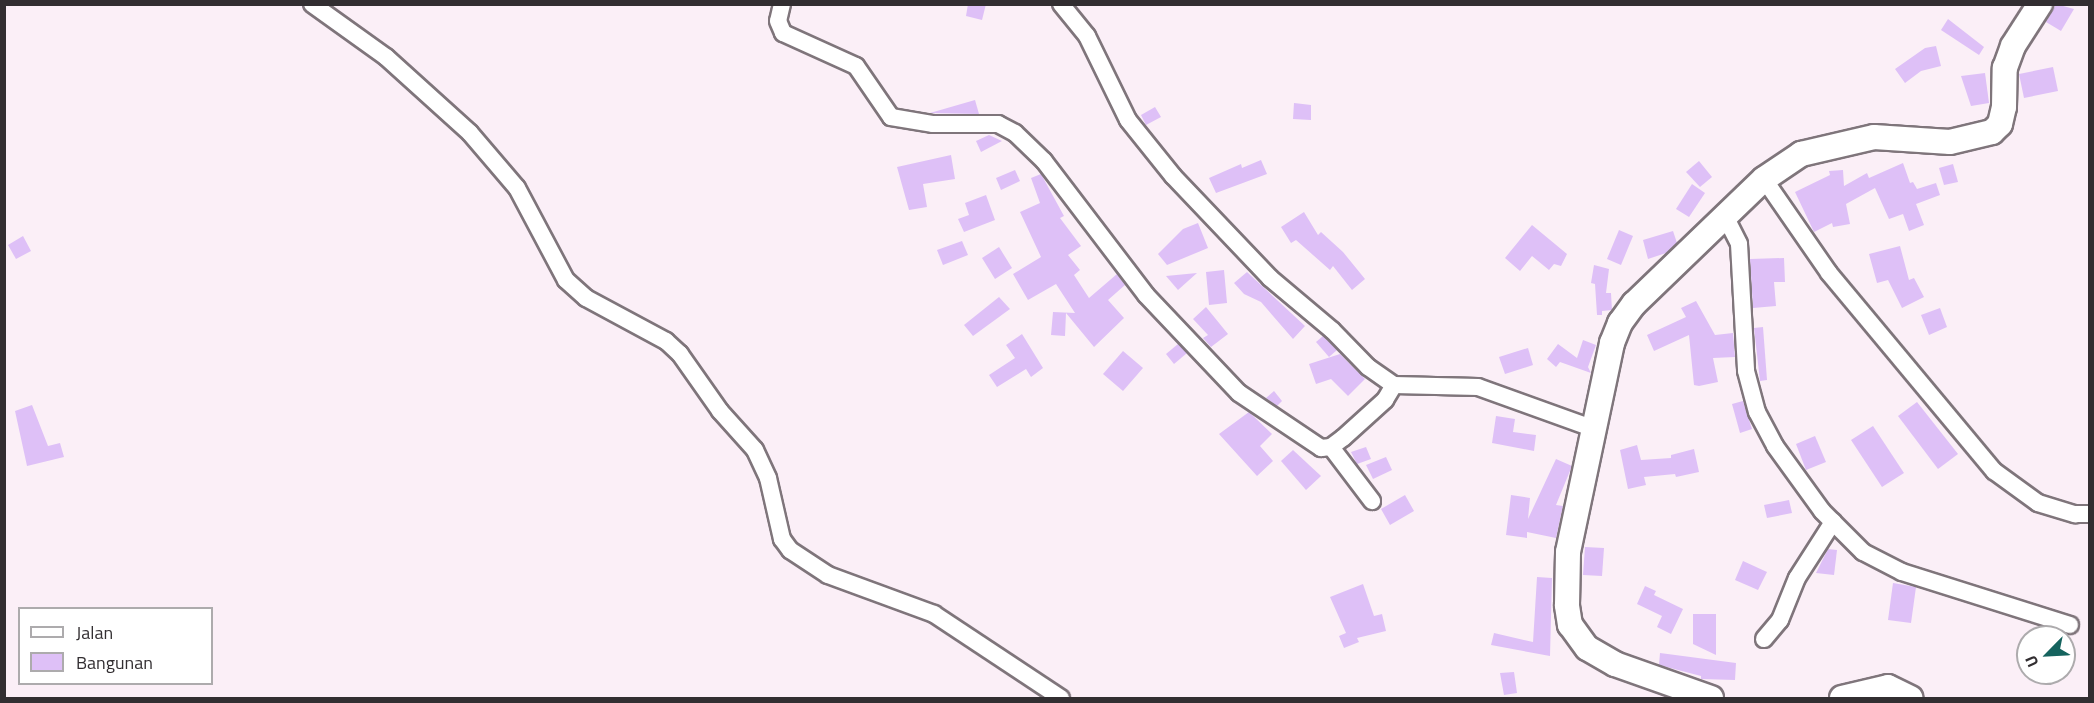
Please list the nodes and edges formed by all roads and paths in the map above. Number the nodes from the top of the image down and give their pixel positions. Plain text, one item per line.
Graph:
1 (312, 4) edge
2 (782, 4) edge
3 (1060, 4) edge
4 (2040, 4) edge
5 (1764, 179) junction
6 (1726, 219) junction
7 (1394, 385) junction
8 (1592, 428) junction
9 (1331, 447) junction
10 (1372, 501) dead end
11 (2090, 514) edge
12 (1833, 522) junction
13 (2070, 625) dead end
14 (1764, 639) dead end
15 (1061, 699) edge
16 (1711, 699) edge
17 (1842, 699) edge
18 (1911, 699) edge

1 - 15 street
2 - 9 street
3 - 7 street
4 - 5 street
5 - 6 street
5 - 11 street
6 - 8 street
6 - 12 street
7 - 8 street
7 - 9 street
8 - 16 street
9 - 10 street
12 - 13 street
12 - 14 street
17 - 18 street

